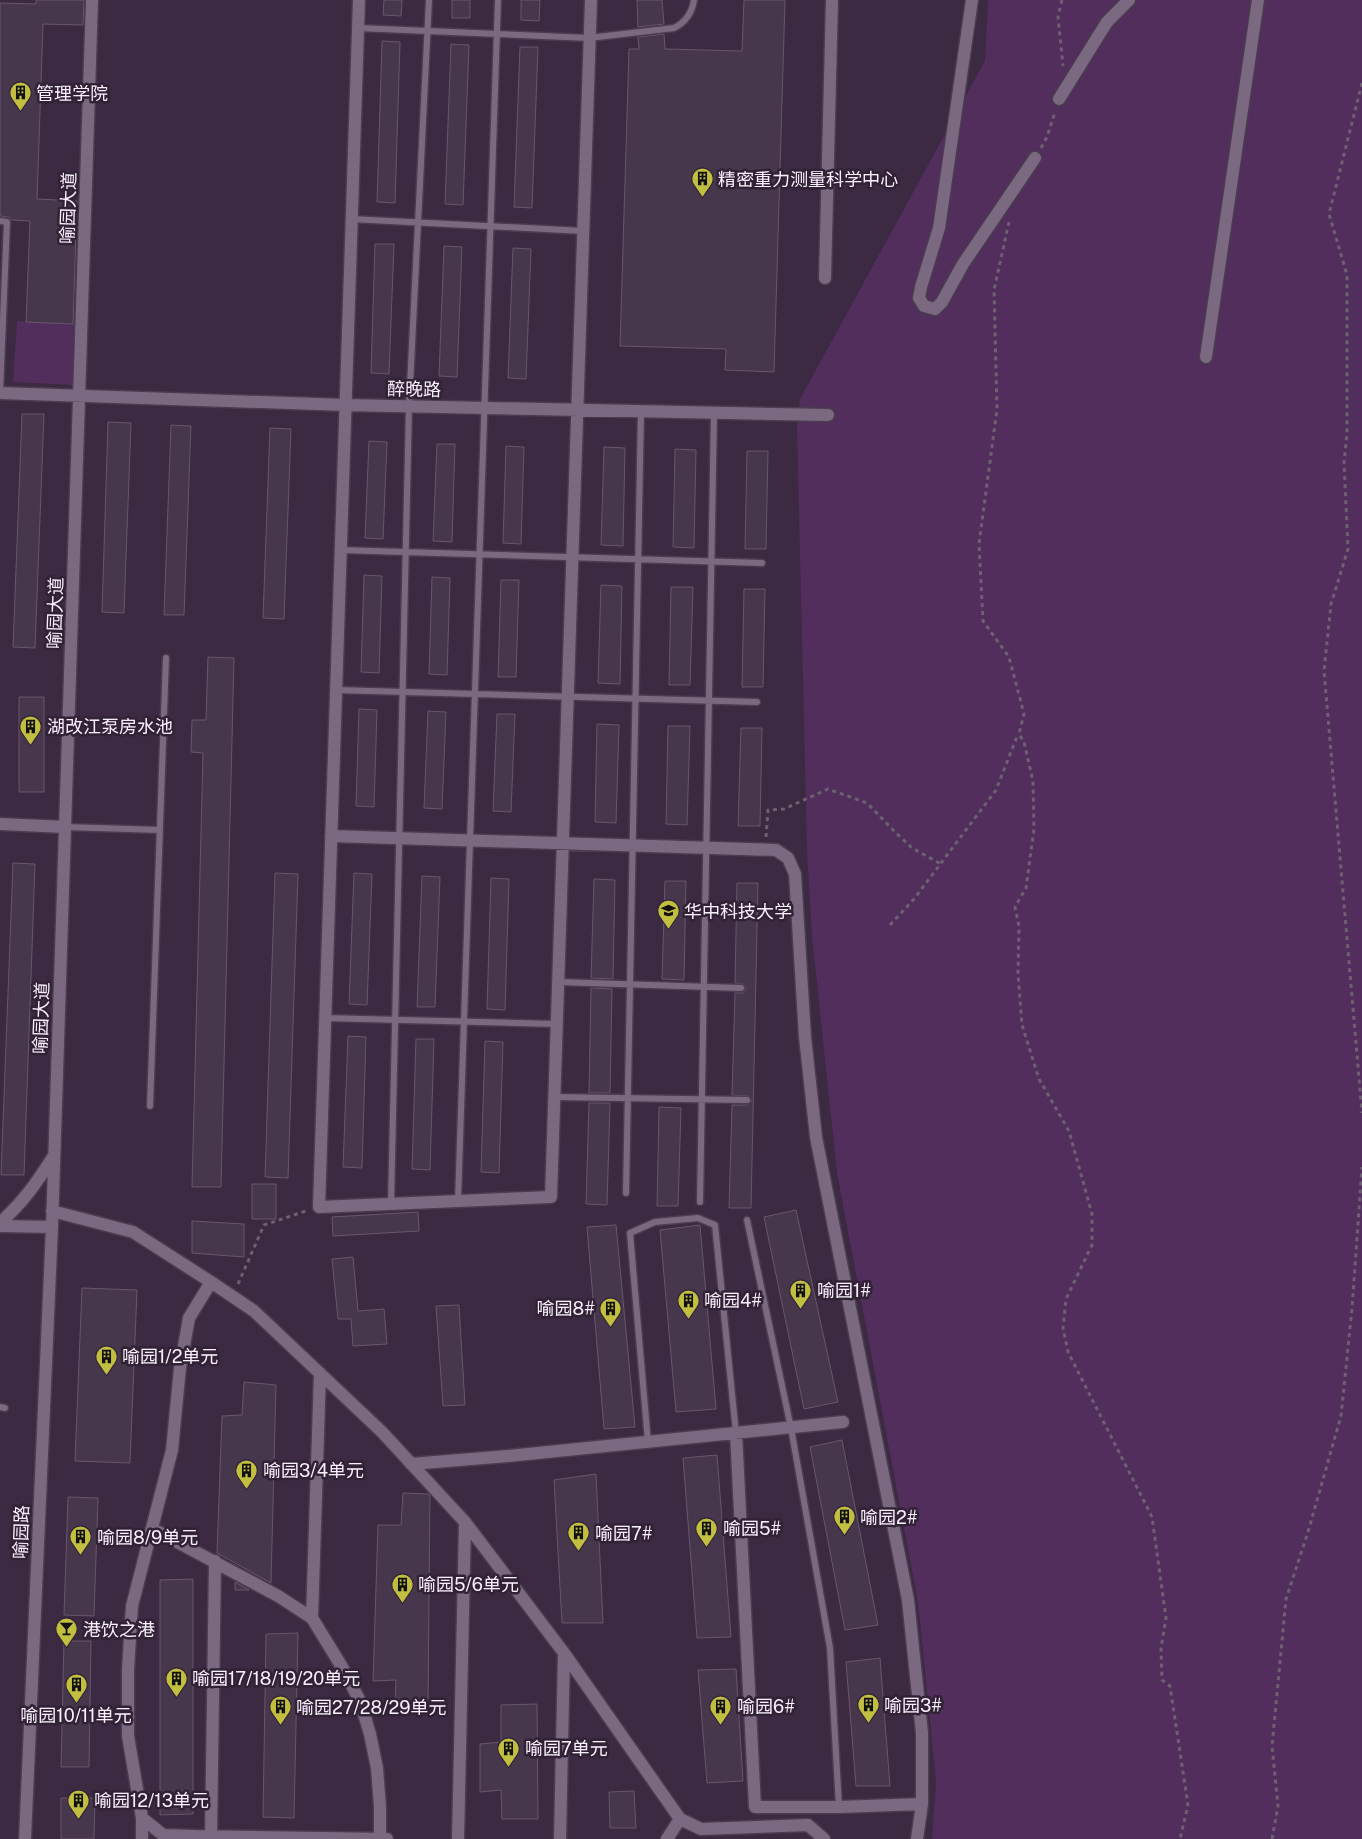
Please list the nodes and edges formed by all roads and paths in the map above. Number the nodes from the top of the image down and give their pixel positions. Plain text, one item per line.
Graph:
1 (92, 0) edge
2 (359, 0) edge
3 (429, 0) edge
4 (498, 0) edge
5 (591, 0) edge
6 (694, 0) edge
7 (832, 0) edge
8 (972, 0) edge
9 (1062, 0) edge
10 (1129, 0) edge
11 (1258, 0) edge
12 (358, 28) junction
13 (427, 31) junction
14 (497, 34) junction
15 (589, 38) junction
16 (1062, 73) dead end
17 (1362, 83) edge
18 (1059, 100) joint
19 (1035, 158) joint
20 (1011, 217) dead end
21 (352, 219) junction
22 (0, 221) edge
23 (418, 222) junction
24 (490, 226) junction
25 (583, 231) junction
26 (825, 278) dead end
27 (1206, 358) dead end
28 (0, 393) edge
29 (79, 396) junction
30 (345, 405) junction
31 (409, 406) junction
32 (483, 408) junction
33 (577, 410) junction
34 (640, 411) junction
35 (714, 413) junction
36 (828, 415) dead end
37 (340, 550) junction
38 (405, 552) junction
39 (479, 554) junction
40 (572, 557) junction
41 (638, 559) junction
42 (712, 562) junction
43 (762, 563) dead end
44 (166, 658) dead end
45 (336, 690) junction
46 (402, 692) junction
47 (474, 694) junction
48 (567, 697) junction
49 (635, 699) junction
50 (709, 701) junction
51 (758, 702) dead end
52 (1018, 734) junction
53 (0, 824) edge
54 (65, 827) junction
55 (160, 830) junction
56 (331, 836) junction
57 (399, 838) junction
58 (470, 840) junction
59 (562, 843) junction
60 (632, 845) junction
61 (706, 848) junction
62 (765, 849) junction
63 (941, 864) junction
64 (890, 924) dead end
65 (558, 982) junction
66 (630, 984) junction
67 (704, 987) junction
68 (741, 988) dead end
69 (325, 1018) junction
70 (395, 1020) junction
71 (464, 1022) junction
72 (556, 1024) junction
73 (554, 1097) junction
74 (628, 1098) junction
75 (702, 1099) junction
76 (747, 1100) dead end
77 (150, 1106) dead end
78 (1362, 1113) edge
79 (54, 1155) junction
80 (1362, 1167) edge
81 (626, 1193) dead end
82 (458, 1201) junction
83 (700, 1202) dead end
84 (391, 1204) junction
85 (319, 1207) junction
86 (52, 1211) junction
87 (747, 1220) dead end
88 (0, 1225) edge
89 (52, 1227) junction
90 (211, 1282) junction
91 (233, 1297) junction
92 (320, 1373) junction
93 (843, 1422) dead end
94 (791, 1428) junction
95 (736, 1433) junction
96 (648, 1442) junction
97 (411, 1464) junction
98 (465, 1522) junction
99 (152, 1529) junction
100 (215, 1561) junction
101 (312, 1618) junction
102 (564, 1653) junction
103 (922, 1804) junction
104 (840, 1808) junction
105 (142, 1818) junction
106 (680, 1819) junction
107 (754, 1833) edge
108 (211, 1836) junction
109 (193, 1838) edge
110 (277, 1838) edge
111 (25, 1839) edge
112 (142, 1839) edge
113 (380, 1839) edge
114 (388, 1839) edge
115 (458, 1839) edge
116 (560, 1839) edge
117 (667, 1839) edge
118 (824, 1839) edge
119 (917, 1839) edge
120 (1180, 1839) edge
121 (1272, 1839) edge

1 - 29 street, 喻园大道
2 - 12 street
3 - 13 lane
4 - 14 lane
5 - 15 street
6 - 15 lane
7 - 26 street
8 - 19 street
9 - 16 path
10 - 18 street
11 - 27 street
12 - 13 lane
12 - 21 street
13 - 14 lane
13 - 23 lane
14 - 15 lane
14 - 24 lane
15 - 25 street
17 - 78 path
18 - 19 path
20 - 52 path
21 - 23 lane
21 - 30 street
22 - 28 lane
23 - 24 lane
23 - 31 lane
24 - 25 lane
24 - 32 lane
25 - 33 street
28 - 29 street, 醉晚路
29 - 30 street, 醉晚路
29 - 54 street, 喻园大道
30 - 31 street, 醉晚路
30 - 37 street
31 - 32 street, 醉晚路
31 - 38 lane
32 - 33 street, 醉晚路
32 - 39 lane
33 - 34 street, 醉晚路
33 - 40 street
34 - 35 street, 醉晚路
34 - 41 lane
35 - 36 street, 醉晚路
35 - 42 lane
37 - 38 lane
37 - 45 street
38 - 39 lane
38 - 46 lane
39 - 40 lane
39 - 47 lane
40 - 41 lane
40 - 48 street
41 - 42 lane
41 - 49 lane
42 - 43 lane
42 - 50 lane
44 - 55 lane
45 - 46 lane
45 - 56 street
46 - 47 lane
46 - 57 lane
47 - 48 lane
47 - 58 lane
48 - 49 lane
48 - 59 street
49 - 50 lane
49 - 60 lane
50 - 51 lane
50 - 61 lane
52 - 63 path
52 - 120 path
53 - 54 street
54 - 55 lane
54 - 79 street, 喻园大道
55 - 77 lane
56 - 57 street
56 - 69 street
57 - 58 street
57 - 70 lane
58 - 59 street
58 - 71 lane
59 - 60 street
59 - 65 street
60 - 61 street
60 - 66 lane
61 - 62 street
61 - 67 lane
62 - 63 path
62 - 103 street
63 - 64 path
65 - 66 lane
65 - 72 street
66 - 67 lane
66 - 74 lane
67 - 68 lane
67 - 75 lane
69 - 70 lane
69 - 85 street
70 - 71 lane
70 - 84 lane
71 - 72 lane
71 - 82 lane
72 - 73 street
73 - 74 lane
73 - 82 street
74 - 75 lane
74 - 81 lane
75 - 76 lane
75 - 83 lane
79 - 86 street, 喻园大道
79 - 88 street
80 - 121 path
82 - 84 street
84 - 85 street
85 - 91 path
86 - 89 street, 喻园大道
86 - 90 street
87 - 94 lane
88 - 89 street
89 - 111 street, 喻园路
90 - 91 street
90 - 99 street
91 - 92 street
92 - 97 street
92 - 101 street
93 - 94 street
94 - 95 street
94 - 104 lane
95 - 96 street
95 - 96 lane
95 - 104 street
96 - 97 street
97 - 98 street
98 - 102 street
98 - 115 street
99 - 100 street
99 - 105 street
100 - 101 street
100 - 108 street
101 - 113 street
102 - 106 street
102 - 116 street
103 - 104 street
103 - 119 street
105 - 109 street
105 - 112 street
106 - 107 street
106 - 117 street
107 - 118 street
108 - 109 street
108 - 110 street
110 - 113 street
113 - 114 street

